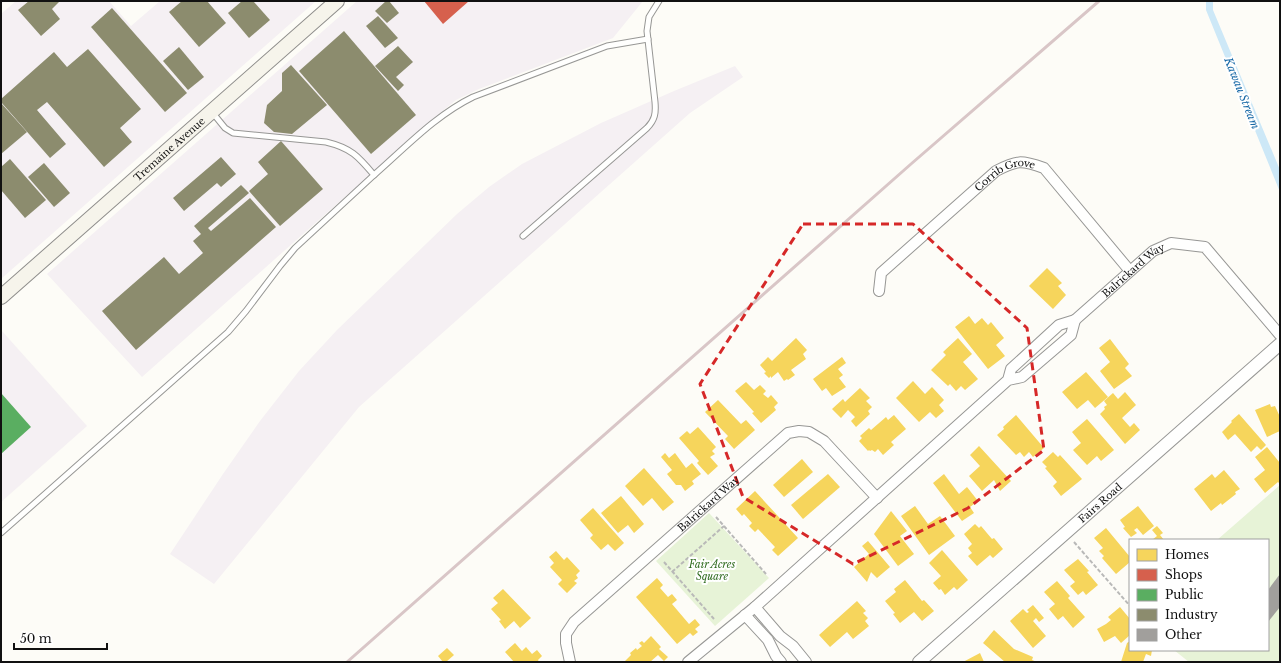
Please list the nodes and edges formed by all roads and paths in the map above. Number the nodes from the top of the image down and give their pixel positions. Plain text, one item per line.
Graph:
1 (337, 1) edge
2 (659, 1) edge
3 (648, 38) junction
4 (211, 112) junction
5 (374, 175) junction
6 (523, 236) dead end
7 (1130, 271) junction
8 (879, 291) dead end
9 (1, 297) edge
10 (1075, 320) junction
11 (1280, 334) edge
12 (1280, 344) edge
13 (1008, 380) junction
14 (877, 498) junction
15 (716, 517) dead end
16 (724, 526) junction
17 (1065, 532) junction
18 (1, 533) edge
19 (664, 562) dead end
20 (672, 572) junction
21 (766, 574) dead end
22 (1129, 605) edge
23 (755, 607) junction
24 (745, 616) junction
25 (714, 619) dead end
26 (570, 662) edge
27 (688, 662) edge
28 (781, 662) edge
29 (806, 662) edge
30 (919, 662) edge

1 - 4 main road, Tremaine Avenue
2 - 3 lane
3 - 5 lane
3 - 6 lane
4 - 5 lane
4 - 9 main road, Tremaine Avenue
5 - 18 lane
7 - 8 street, Corrib Grove
7 - 10 street, Balrickard Way
7 - 11 street, Balrickard Way
10 - 13 street, Balrickard Way
10 - 13 street, Balrickard Way
12 - 17 street, Fairs Road
13 - 14 street, Balrickard Way
14 - 23 street, Balrickard Way
14 - 26 street, Balrickard Way
15 - 16 path
16 - 20 path
16 - 21 path
17 - 22 path
17 - 30 street, Fairs Road
19 - 20 path
20 - 25 path
23 - 24 street, Balrickard Way
23 - 29 street
24 - 27 street, Balrickard Way
24 - 28 street

